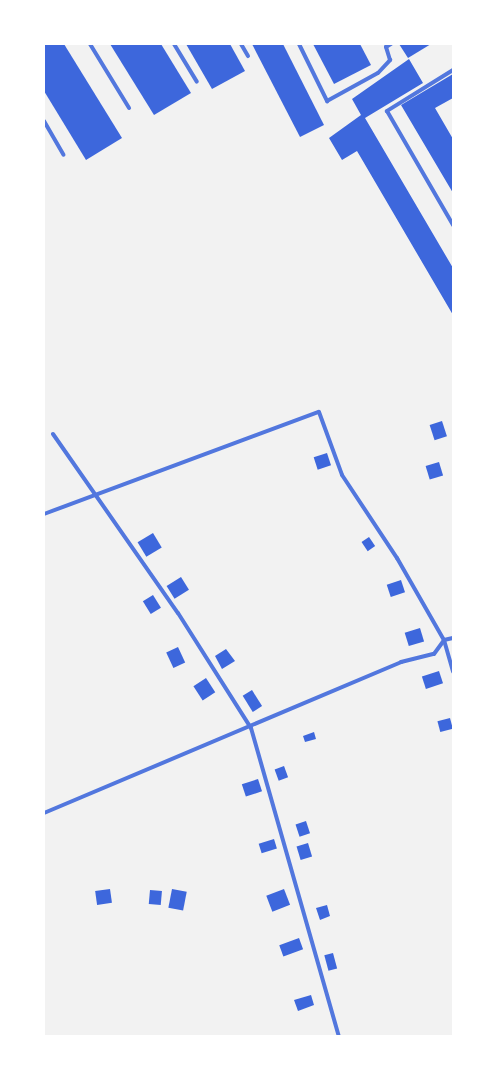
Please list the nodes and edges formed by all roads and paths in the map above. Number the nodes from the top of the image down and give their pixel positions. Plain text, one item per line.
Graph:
1 (90, 44) edge
2 (174, 44) edge
3 (241, 44) edge
4 (299, 44) edge
5 (391, 44) edge
6 (385, 46) edge
7 (248, 56) dead end
8 (453, 70) edge
9 (197, 82) dead end
10 (130, 108) dead end
11 (44, 121) edge
12 (64, 155) dead end
13 (453, 224) edge
14 (53, 434) dead end
15 (97, 494) junction
16 (44, 514) edge
17 (453, 638) edge
18 (444, 640) junction
19 (453, 672) edge
20 (251, 728) junction
21 (44, 813) edge
22 (339, 1036) edge

1 - 10 lane
2 - 9 lane
3 - 7 lane
4 - 6 lane
5 - 6 lane
8 - 13 lane
11 - 12 lane
14 - 15 lane
15 - 16 lane
15 - 18 lane
15 - 20 lane
17 - 18 lane
18 - 19 lane
18 - 20 lane
20 - 21 lane
20 - 22 lane

